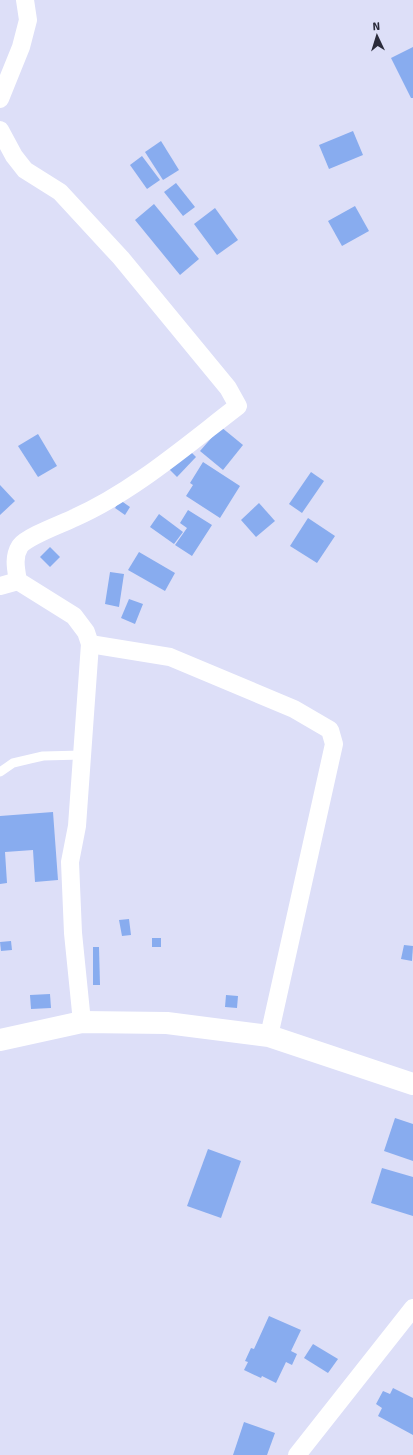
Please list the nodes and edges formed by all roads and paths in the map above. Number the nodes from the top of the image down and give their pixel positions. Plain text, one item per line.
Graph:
1 (25, 0) edge
2 (0, 99) edge
3 (0, 130) edge
4 (18, 582) junction
5 (0, 586) edge
6 (90, 644) junction
7 (82, 755) junction
8 (0, 772) edge
9 (82, 1022) junction
10 (269, 1036) junction
11 (0, 1040) edge
12 (413, 1084) edge
13 (413, 1308) edge
14 (297, 1455) edge

1 - 2 street
3 - 4 street
4 - 5 street
4 - 6 street
6 - 7 street
6 - 10 street
7 - 8 lane
7 - 9 street
9 - 10 street
9 - 11 street
10 - 12 street
13 - 14 street

